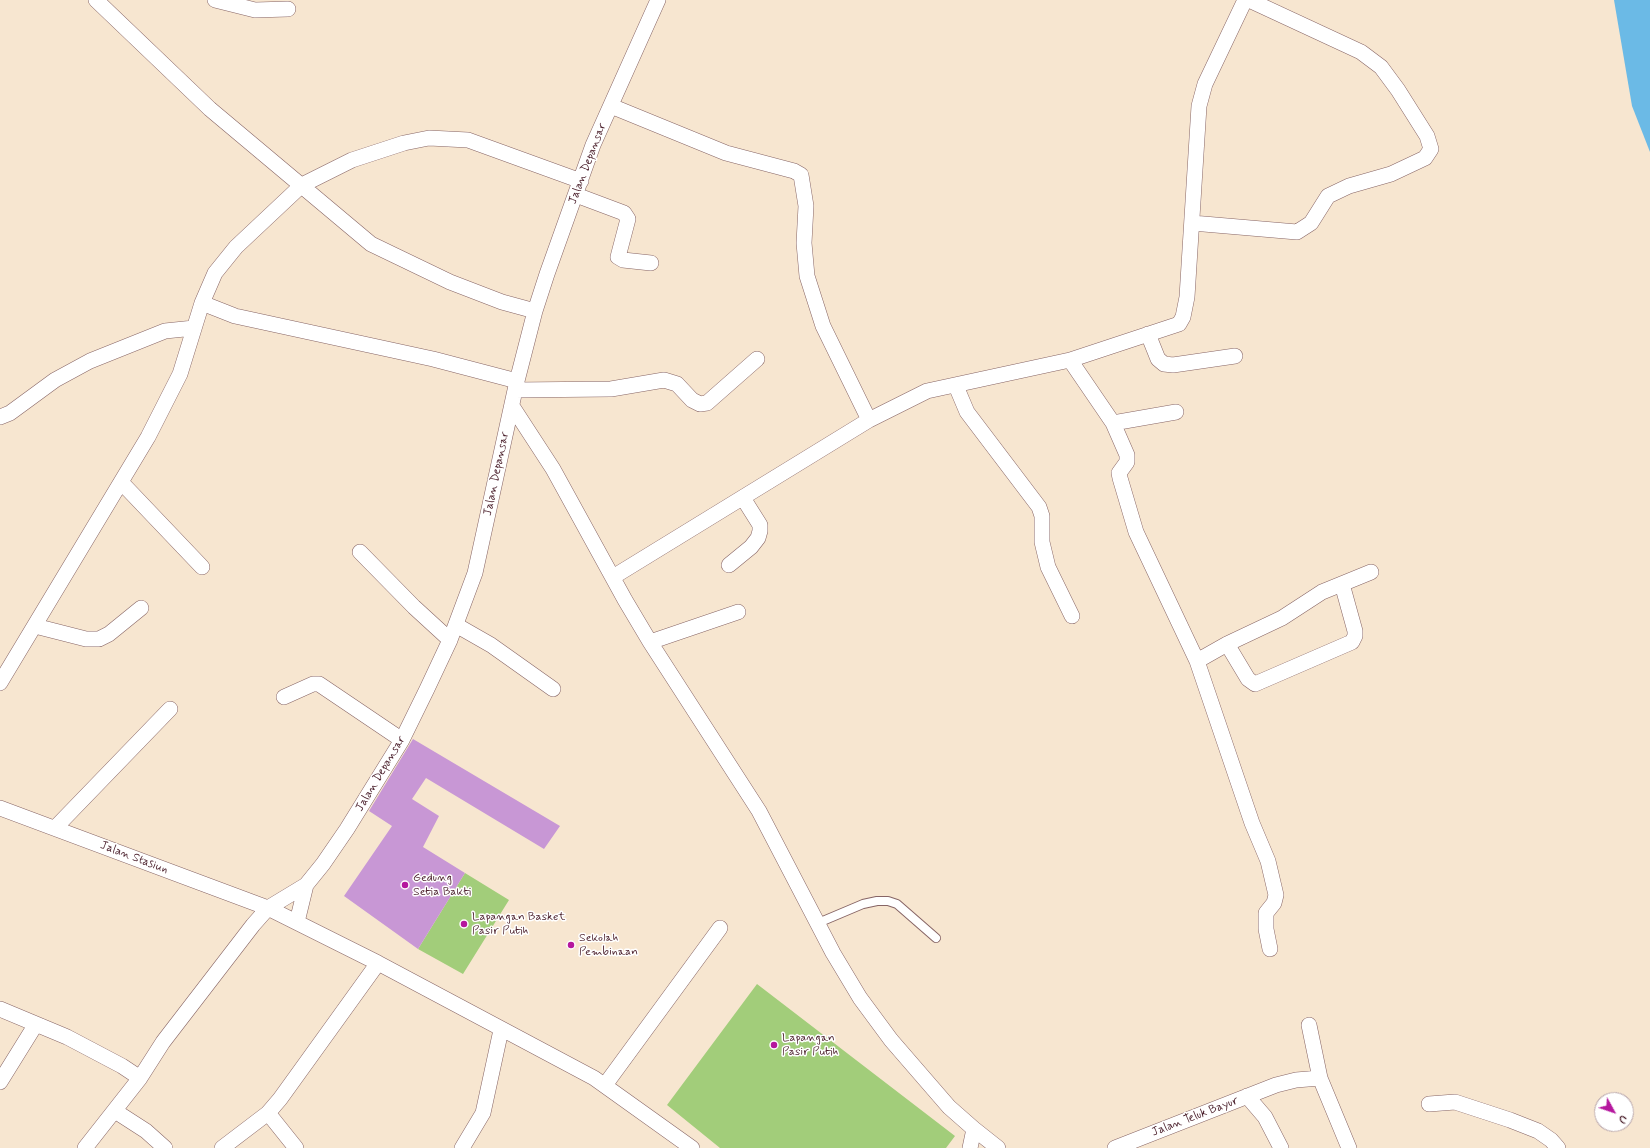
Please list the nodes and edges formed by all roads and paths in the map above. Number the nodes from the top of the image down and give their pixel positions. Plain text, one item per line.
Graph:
1 (215, 0) edge
2 (658, 0) edge
3 (1245, 0) edge
4 (1249, 0) edge
5 (98, 1) edge
6 (288, 9) dead end
7 (611, 106) junction
8 (302, 185) junction
9 (578, 188) junction
10 (1192, 223) junction
11 (651, 263) dead end
12 (202, 302) junction
13 (535, 311) junction
14 (194, 328) junction
15 (1148, 334) junction
16 (1235, 356) dead end
17 (757, 359) dead end
18 (1070, 360) junction
19 (516, 385) junction
20 (956, 386) junction
21 (512, 406) junction
22 (1176, 412) dead end
23 (0, 417) edge
24 (869, 420) junction
25 (1113, 423) junction
26 (121, 482) junction
27 (743, 498) junction
28 (360, 552) dead end
29 (729, 565) dead end
30 (202, 567) dead end
31 (1371, 572) dead end
32 (613, 577) junction
33 (1342, 584) junction
34 (141, 608) dead end
35 (738, 612) dead end
36 (1072, 616) dead end
37 (456, 625) junction
38 (34, 626) junction
39 (450, 640) junction
40 (650, 642) junction
41 (1226, 644) junction
42 (1197, 661) junction
43 (0, 683) edge
44 (554, 689) dead end
45 (284, 697) dead end
46 (170, 709) dead end
47 (402, 740) junction
48 (0, 808) edge
49 (55, 828) junction
50 (306, 885) junction
51 (268, 908) junction
52 (297, 922) junction
53 (818, 923) junction
54 (720, 928) dead end
55 (936, 938) dead end
56 (1270, 949) dead end
57 (378, 964) junction
58 (0, 1009) edge
59 (36, 1024) junction
60 (1308, 1025) dead end
61 (501, 1030) junction
62 (140, 1078) junction
63 (1320, 1078) junction
64 (0, 1082) edge
65 (605, 1085) junction
66 (1247, 1096) junction
67 (1429, 1104) dead end
68 (114, 1111) junction
69 (268, 1113) junction
70 (974, 1129) junction
71 (85, 1148) edge
72 (166, 1148) edge
73 (222, 1148) edge
74 (296, 1148) edge
75 (462, 1148) edge
76 (692, 1148) edge
77 (970, 1148) edge
78 (998, 1148) edge
79 (1115, 1148) edge
80 (1281, 1148) edge
81 (1349, 1148) edge
82 (1558, 1148) edge

1 - 6 street
2 - 7 street, Jalan Depansar
3 - 10 street
4 - 10 street
5 - 8 street
7 - 9 street, Jalan Depansar
7 - 24 street
8 - 9 street
8 - 12 street
8 - 13 street
9 - 11 street
9 - 13 street, Jalan Depansar
10 - 15 street
12 - 14 street
12 - 19 street
13 - 19 street, Jalan Depansar
14 - 23 street
14 - 26 street
15 - 16 street
15 - 18 street
17 - 19 street
18 - 20 street
18 - 25 street
19 - 21 street, Jalan Depansar
20 - 24 street
20 - 36 street
21 - 32 street
21 - 37 street, Jalan Depansar
22 - 25 street
24 - 27 street
25 - 42 street
26 - 30 street
26 - 38 street
27 - 29 street
27 - 32 street
28 - 39 street
31 - 33 street
32 - 40 street
33 - 41 street
33 - 41 street
34 - 38 street
35 - 40 street
37 - 39 street, Jalan Depansar
37 - 44 street
38 - 43 street
39 - 47 street, Jalan Depansar
40 - 53 street
41 - 42 street
42 - 56 street
45 - 47 street
46 - 49 street
47 - 50 street, Jalan Depansar
48 - 49 street, Jalan Stasiun
49 - 51 street, Jalan Stasiun
50 - 51 street, Jalan Depansar
50 - 52 street
51 - 52 street, Jalan Stasiun
51 - 62 street
52 - 57 street, Jalan Stasiun
53 - 55 lane
53 - 70 street
54 - 65 street
57 - 61 street, Jalan Stasiun
57 - 69 street
58 - 59 street
59 - 62 street
59 - 64 street
60 - 63 street
61 - 65 street, Jalan Stasiun
61 - 75 street
62 - 68 street
63 - 66 street, Jalan Teluk Bayur
63 - 81 street
65 - 76 street, Jalan Stasiun
66 - 79 street, Jalan Teluk Bayur
66 - 80 street
67 - 82 street
68 - 71 street
68 - 72 street
69 - 73 street
69 - 74 street
70 - 77 street
70 - 78 street

